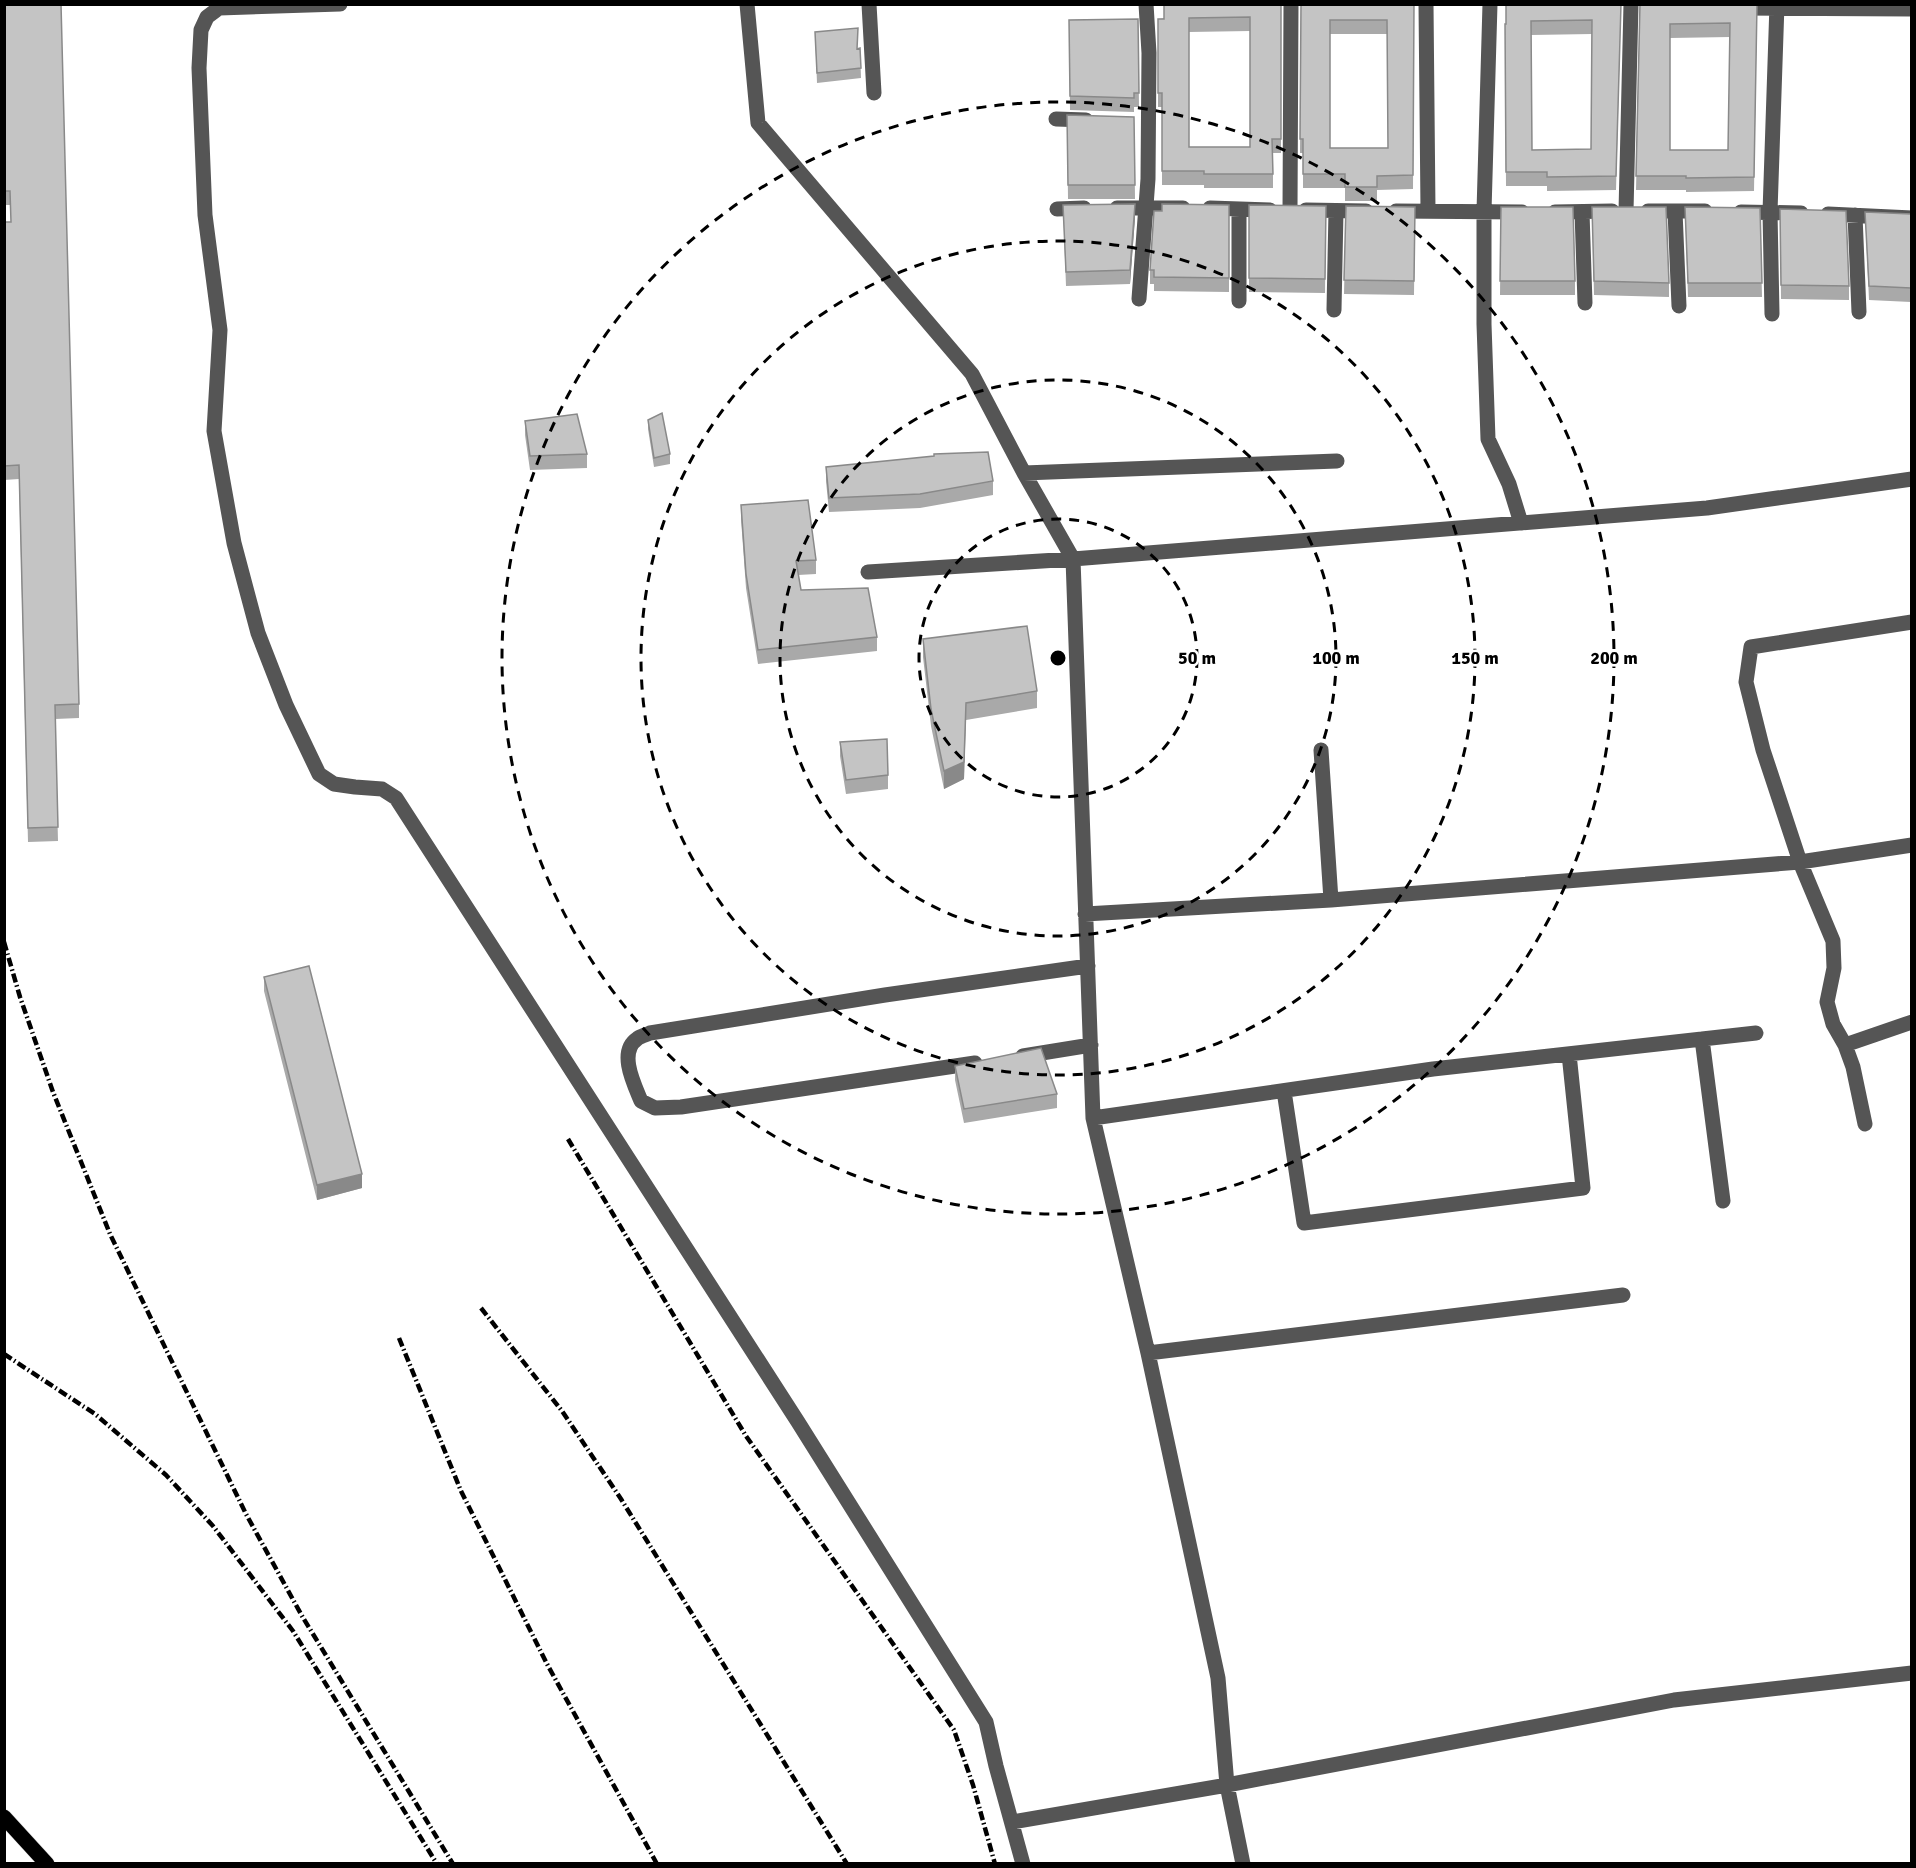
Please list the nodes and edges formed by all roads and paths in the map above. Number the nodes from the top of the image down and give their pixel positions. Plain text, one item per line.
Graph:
1 (340, 4) edge
2 (747, 4) edge
3 (869, 4) edge
4 (1146, 4) edge
5 (1291, 4) edge
6 (1426, 4) edge
7 (1490, 4) edge
8 (1631, 4) edge
9 (1638, 4) edge
10 (280, 5) edge
11 (1650, 5) edge
12 (1719, 7) edge
13 (1777, 7) edge
14 (1911, 9) edge
15 (874, 93) dead end
16 (1056, 119) dead end
17 (1103, 120) edge
18 (1145, 208) junction
19 (1057, 209) dead end
20 (1239, 209) junction
21 (1290, 210) junction
22 (1336, 211) junction
23 (1626, 211) junction
24 (1675, 211) junction
25 (1428, 212) junction
26 (1484, 212) junction
27 (1582, 212) junction
28 (1770, 212) junction
29 (1855, 215) junction
30 (1911, 218) edge
31 (1139, 299) dead end
32 (1239, 301) dead end
33 (1585, 303) dead end
34 (1679, 306) dead end
35 (1334, 310) dead end
36 (1859, 312) dead end
37 (1772, 314) dead end
38 (1337, 461) dead end
39 (1024, 473) junction
40 (1911, 479) edge
41 (1521, 523) junction
42 (1072, 559) junction
43 (868, 572) dead end
44 (1911, 622) edge
45 (1321, 750) dead end
46 (1911, 845) edge
47 (1800, 862) junction
48 (1331, 900) junction
49 (1085, 914) junction
50 (1088, 966) junction
51 (1911, 1022) edge
52 (1756, 1033) dead end
53 (1702, 1039) junction
54 (1092, 1045) junction
55 (1845, 1045) junction
56 (1569, 1054) junction
57 (1009, 1058) edge
58 (986, 1061) edge
59 (1284, 1090) junction
60 (1093, 1118) junction
61 (1865, 1124) dead end
62 (1723, 1201) dead end
63 (1623, 1295) dead end
64 (1148, 1353) junction
65 (1911, 1673) edge
66 (1227, 1785) junction
67 (4, 1817) edge
68 (1012, 1822) junction
69 (47, 1863) edge
70 (1023, 1863) edge
71 (1243, 1863) edge

1 - 10 street
2 - 39 street
3 - 15 street
4 - 18 street
5 - 21 street
6 - 25 street
7 - 26 street
8 - 23 street
9 - 11 street
10 - 68 street
12 - 13 street
13 - 14 street
13 - 28 street
16 - 17 street
18 - 19 street
18 - 20 street
18 - 31 street
20 - 21 street
20 - 32 street
21 - 22 street
22 - 25 street
22 - 35 street
23 - 24 street
23 - 27 street
24 - 28 street
24 - 34 street
25 - 26 street
26 - 27 street
26 - 41 street
27 - 33 street
28 - 29 street
28 - 37 street
29 - 30 street
29 - 36 street
38 - 39 street
39 - 42 street
40 - 41 street
41 - 42 street
42 - 43 street
42 - 49 street
44 - 47 street
45 - 48 street
46 - 47 street
47 - 48 street
47 - 55 street
48 - 49 street
49 - 50 street
50 - 54 street
50 - 58 street
51 - 55 street
52 - 53 street
53 - 56 street
53 - 62 street
54 - 57 street
54 - 60 street
55 - 61 street
56 - 59 street
56 - 59 street
59 - 60 street
60 - 64 street
63 - 64 street
64 - 66 street
65 - 66 street
66 - 68 street
66 - 71 street
67 - 69 main road
68 - 70 street

